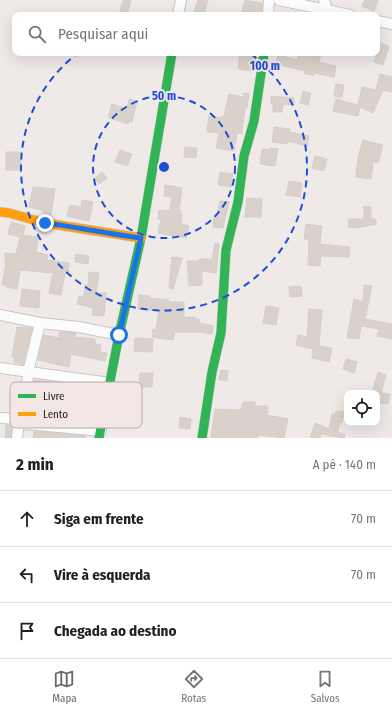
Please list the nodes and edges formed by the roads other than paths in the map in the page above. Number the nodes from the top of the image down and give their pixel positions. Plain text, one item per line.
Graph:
1 (181, 0) edge
2 (269, 0) edge
3 (279, 0) edge
4 (326, 5) edge
5 (179, 12) edge
6 (268, 12) edge
7 (343, 12) edge
8 (380, 22) edge
9 (392, 24) edge
10 (171, 56) edge
11 (264, 56) edge
12 (0, 212) edge
13 (141, 238) junction
14 (0, 315) edge
15 (40, 323) junction
16 (119, 335) junction
17 (0, 368) edge
18 (28, 372) junction
19 (27, 382) edge
20 (110, 382) joint
21 (0, 418) edge
22 (10, 420) edge
23 (18, 428) edge
24 (58, 428) edge
25 (100, 434) edge
26 (17, 438) edge
27 (202, 438) edge

1 - 5 street
2 - 6 street
3 - 4 street
4 - 7 street
8 - 9 street
10 - 13 street
11 - 27 street
12 - 13 street
13 - 16 street
14 - 15 street
15 - 16 street
15 - 18 street
16 - 20 street
17 - 18 street
18 - 19 street
18 - 20 street
21 - 22 street
23 - 26 street
24 - 25 street

